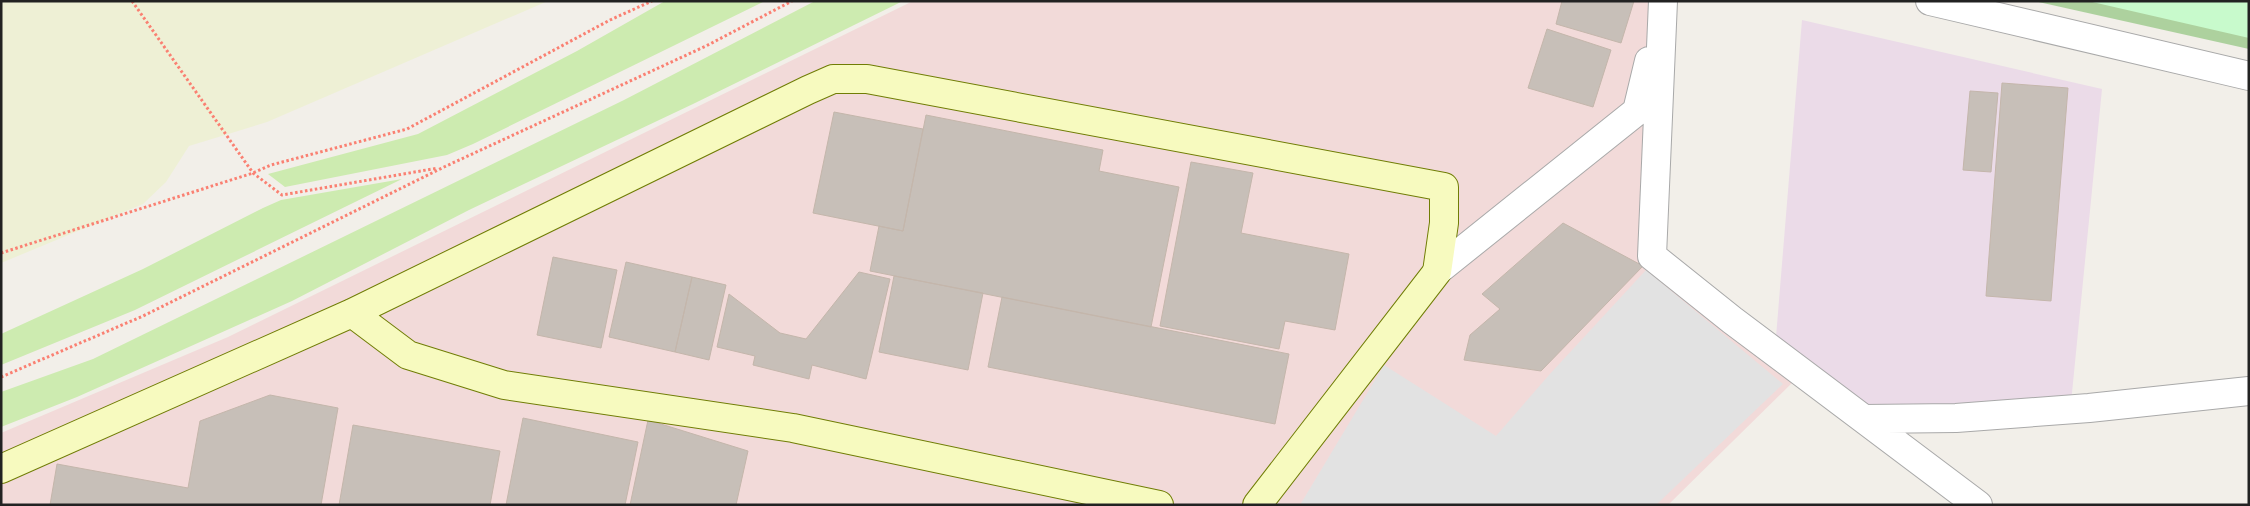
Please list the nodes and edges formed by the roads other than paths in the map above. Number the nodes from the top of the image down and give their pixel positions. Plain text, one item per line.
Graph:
1 (1663, 1) edge
2 (1930, 1) edge
3 (2249, 76) edge
4 (1437, 271) junction
5 (352, 313) junction
6 (2249, 391) edge
7 (1864, 419) junction
8 (1, 469) edge
9 (1159, 505) edge
10 (1257, 505) edge
11 (1978, 505) edge

1 - 4 street
1 - 7 street
2 - 3 street
4 - 5 street
4 - 10 street
5 - 8 street
5 - 9 street
6 - 7 street
7 - 11 street

